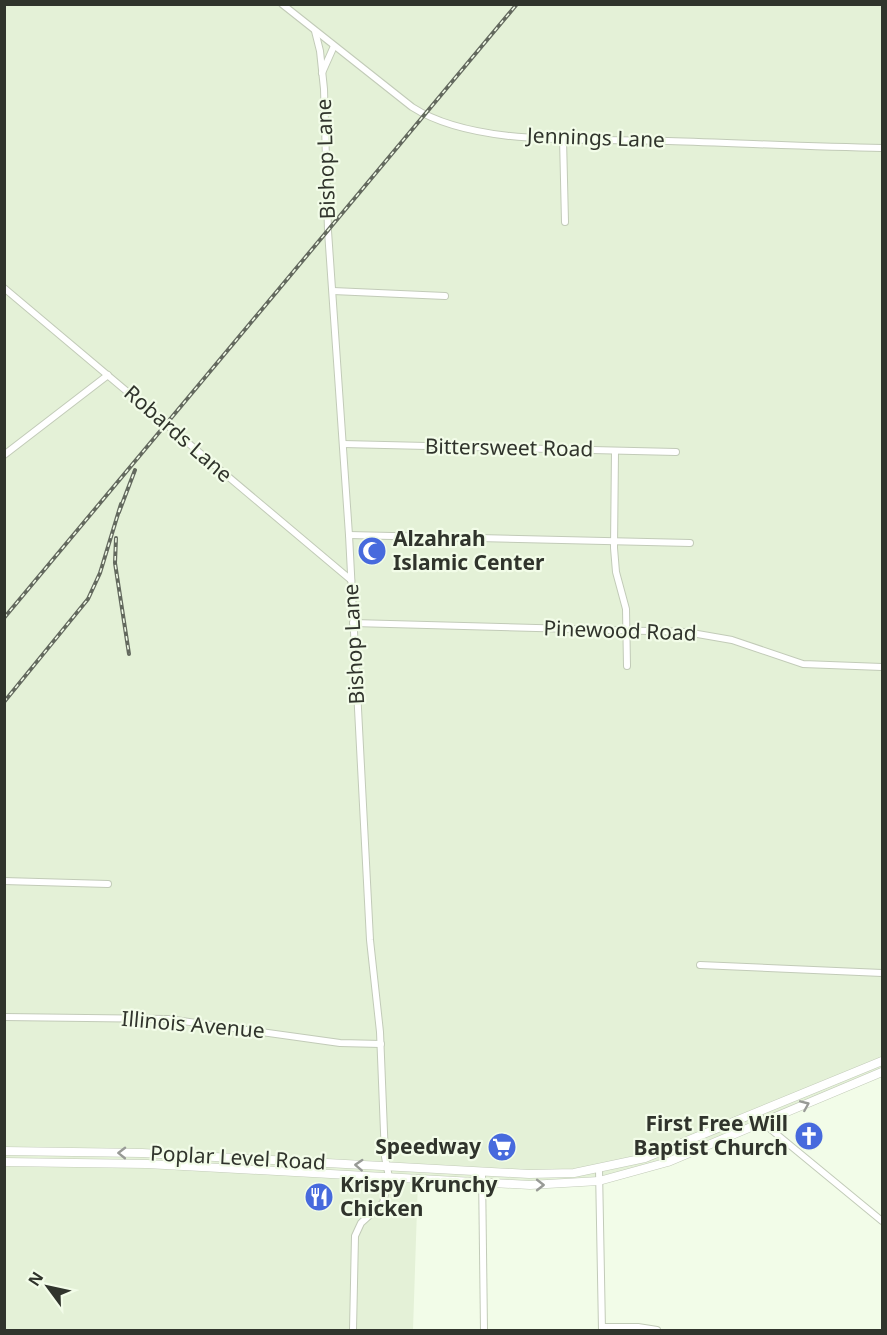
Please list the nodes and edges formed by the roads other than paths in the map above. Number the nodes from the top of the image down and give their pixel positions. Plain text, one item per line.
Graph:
1 (282, 4) edge
2 (315, 31) junction
3 (334, 46) junction
4 (322, 74) junction
5 (563, 138) junction
6 (882, 148) edge
7 (565, 222) dead end
8 (4, 288) edge
9 (333, 291) junction
10 (444, 296) dead end
11 (108, 375) junction
12 (343, 444) junction
13 (615, 451) junction
14 (676, 452) dead end
15 (4, 455) edge
16 (349, 535) junction
17 (614, 542) junction
18 (690, 543) dead end
19 (351, 580) junction
20 (353, 623) junction
21 (625, 630) junction
22 (627, 666) dead end
23 (882, 667) edge
24 (4, 881) edge
25 (108, 884) dead end
26 (700, 965) dead end
27 (882, 973) edge
28 (4, 1017) edge
29 (381, 1044) junction
30 (882, 1061) edge
31 (882, 1072) edge
32 (758, 1112) junction
33 (763, 1123) junction
34 (4, 1151) edge
35 (4, 1162) edge
36 (387, 1166) junction
37 (599, 1169) junction
38 (482, 1172) junction
39 (389, 1177) junction
40 (599, 1181) junction
41 (482, 1182) junction
42 (882, 1221) edge
43 (602, 1329) edge
44 (353, 1330) edge
45 (484, 1330) edge
46 (657, 1330) edge

1 - 2 street
2 - 3 street
2 - 4 street, Bishop Lane
3 - 4 street, Bishop Lane
3 - 5 street, Jennings Lane
4 - 9 street, Bishop Lane
5 - 6 street, Jennings Lane
5 - 7 street
8 - 11 street, Robards Lane
9 - 10 street
9 - 12 street, Bishop Lane
11 - 15 street
11 - 19 street, Robards Lane
12 - 13 street, Bittersweet Road
12 - 16 street, Bishop Lane
13 - 14 street, Bittersweet Road
13 - 17 street
16 - 17 street
16 - 19 street, Bishop Lane
17 - 18 street
17 - 21 street
19 - 20 street, Bishop Lane
20 - 21 street, Pinewood Road
20 - 29 street, Bishop Lane
21 - 22 street
21 - 23 street, Pinewood Road
24 - 25 street
26 - 27 street
28 - 29 street, Illinois Avenue
29 - 36 street, Bishop Lane
30 - 32 main road, Poplar Level Road
33 -> 31 main road, Poplar Level Road
32 - 33 street
32 - 37 main road, Poplar Level Road
33 - 40 main road, Poplar Level Road
33 - 42 street
36 -> 34 main road, Poplar Level Road
35 - 39 main road, Poplar Level Road
36 - 38 main road, Poplar Level Road
36 - 39 street, Bishop Lane
37 - 38 main road, Poplar Level Road
37 - 40 street
38 - 41 street
39 - 41 main road, Poplar Level Road
39 - 44 street
41 -> 40 main road, Poplar Level Road
40 - 43 street
41 - 45 street
43 - 46 street

